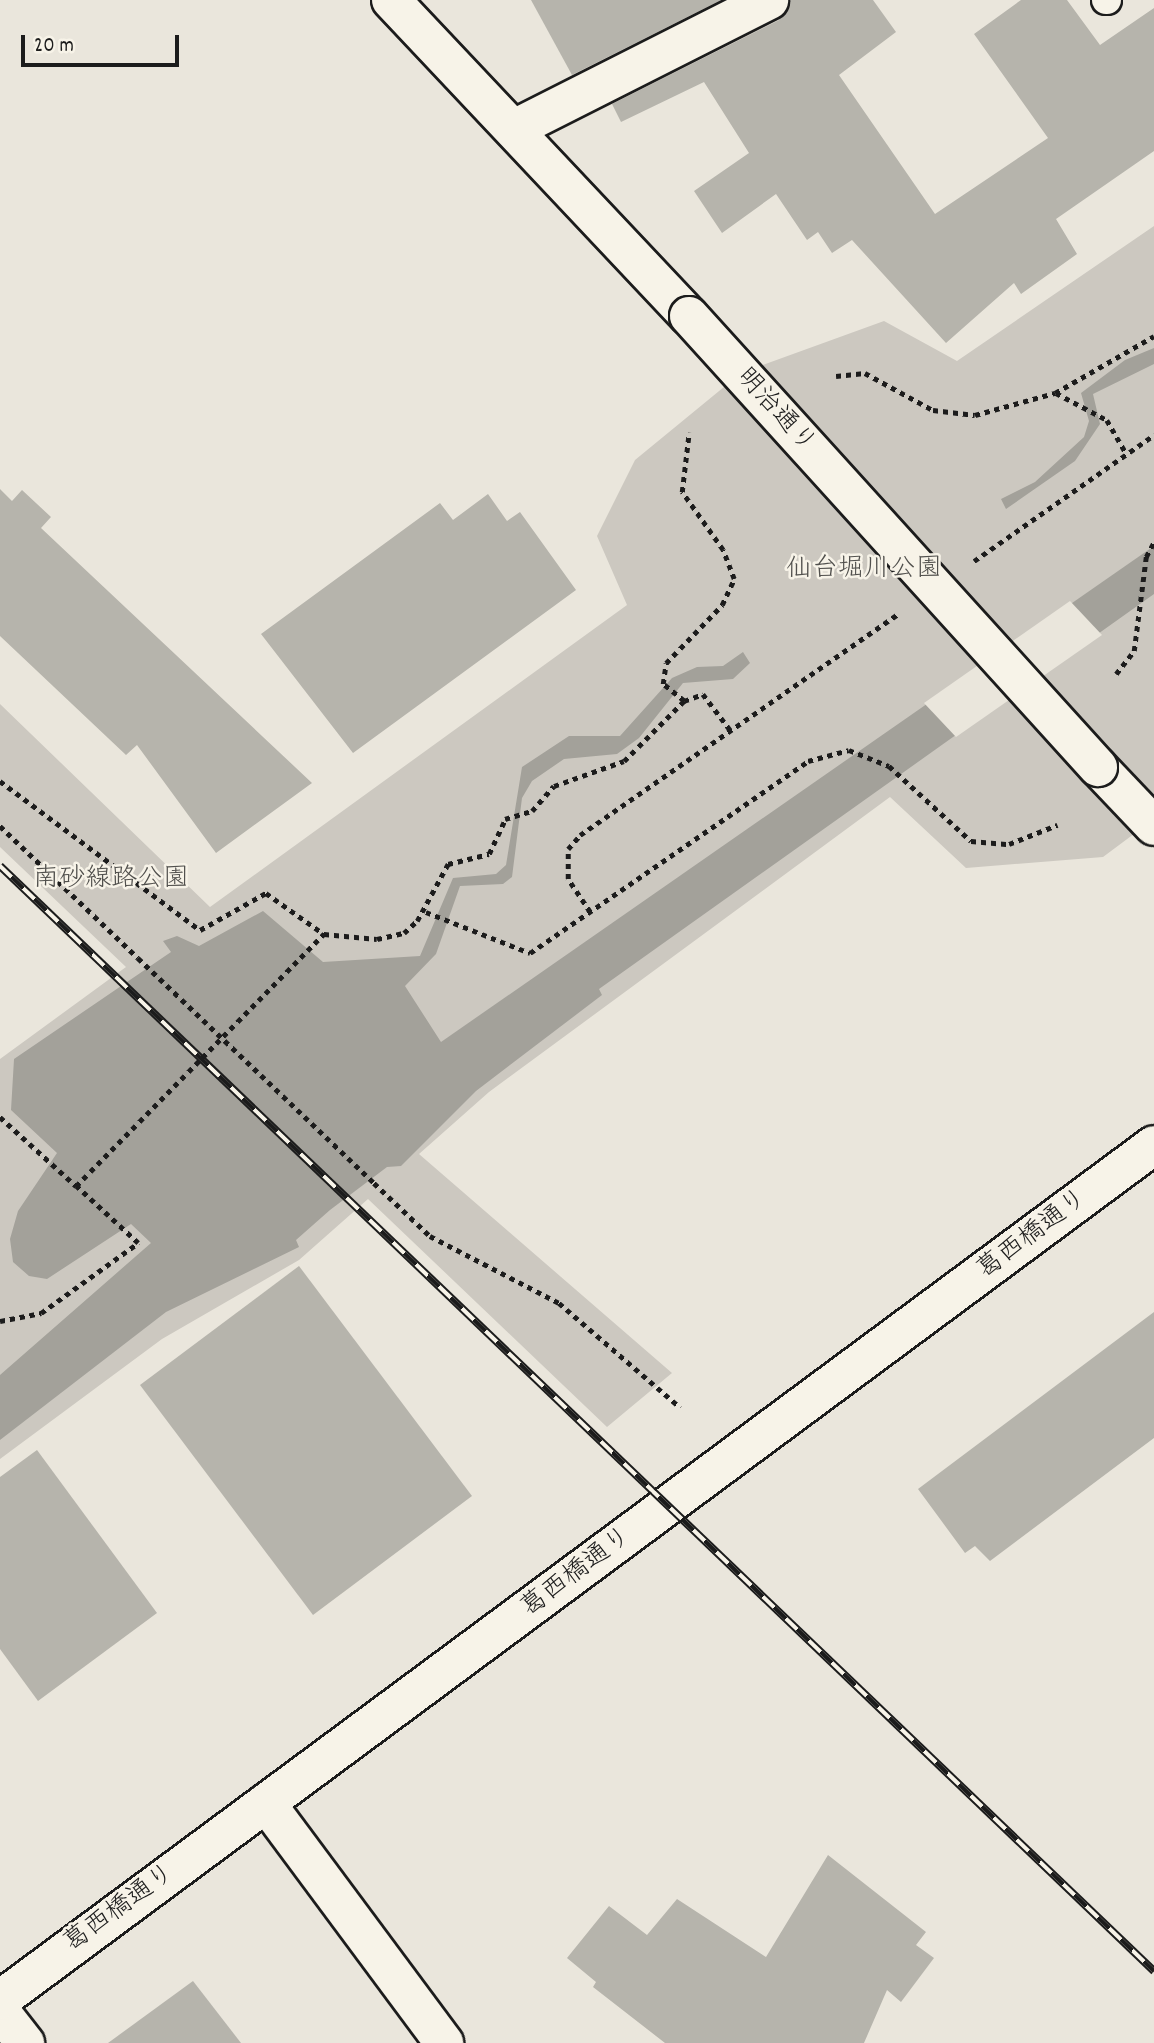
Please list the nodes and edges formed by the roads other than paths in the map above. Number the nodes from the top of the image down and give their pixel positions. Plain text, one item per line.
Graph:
1 (391, 0) edge
2 (769, 0) edge
3 (514, 129) junction
4 (1154, 826) edge
5 (1154, 1145) edge
6 (266, 1803) junction
7 (0, 2000) edge
8 (0, 2011) edge
9 (24, 2043) edge
10 (444, 2043) edge

1 - 3 main road, 明治通り
2 - 3 main road
3 - 4 main road, 明治通り, bridge
5 - 6 main road, 葛西橋通り
6 - 7 main road, 葛西橋通り
6 - 10 main road
8 - 9 main road

